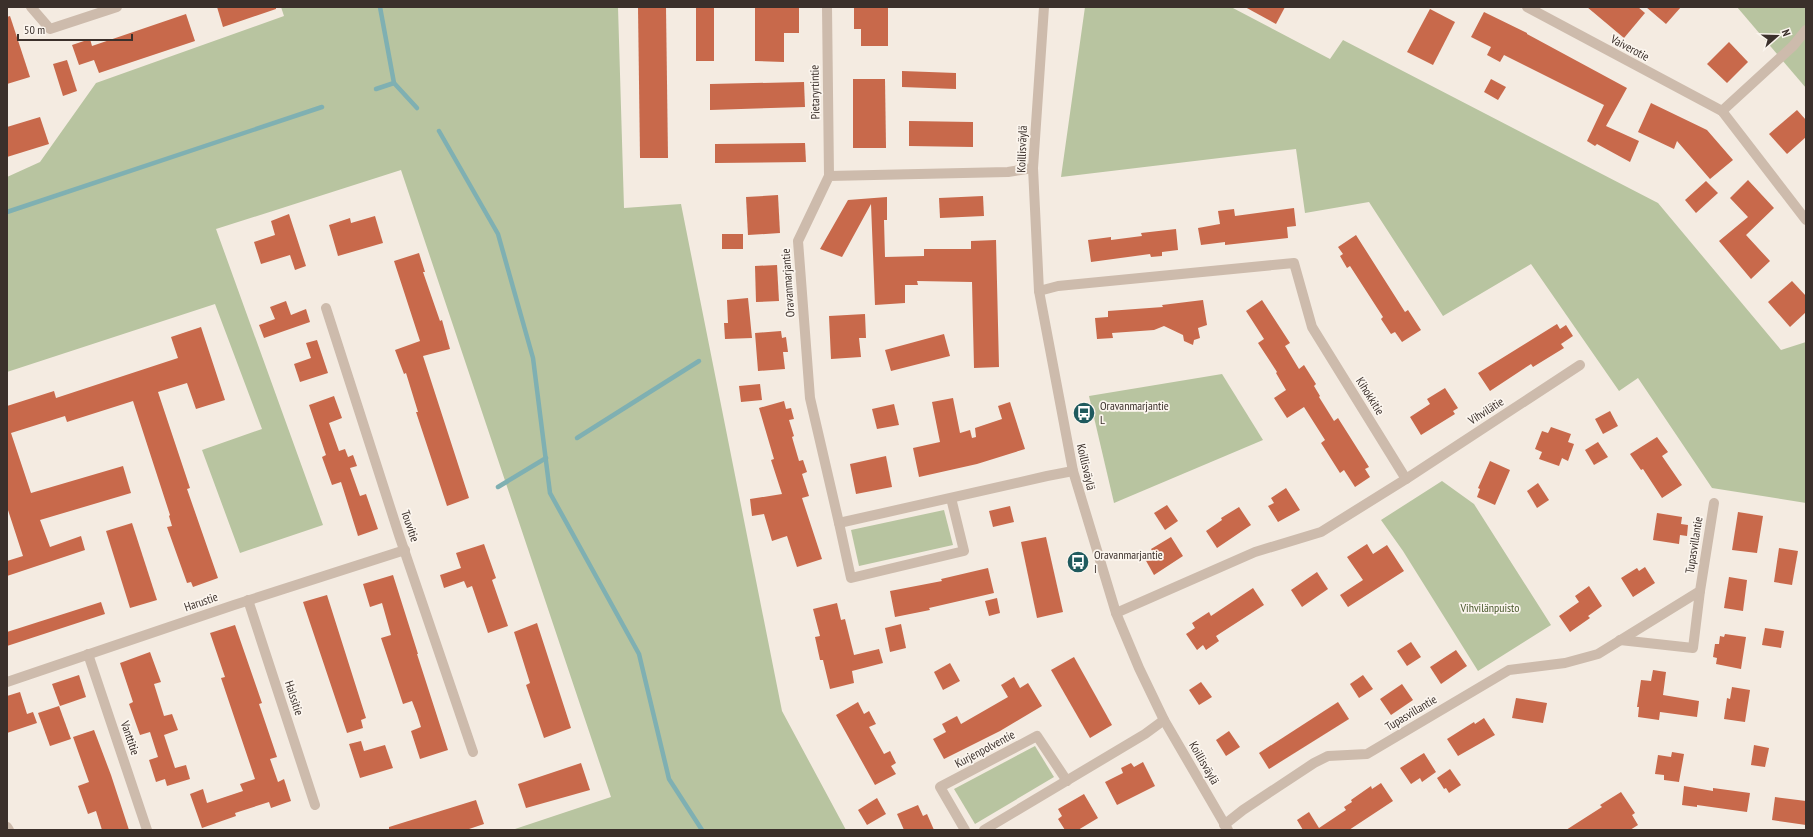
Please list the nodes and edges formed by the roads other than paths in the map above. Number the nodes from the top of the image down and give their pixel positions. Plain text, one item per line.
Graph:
1 (31, 7) edge
2 (117, 7) edge
3 (827, 7) edge
4 (1044, 7) edge
5 (1527, 7) edge
6 (1806, 30) edge
7 (1722, 111) junction
8 (1033, 168) junction
9 (829, 176) junction
10 (1806, 220) edge
11 (1039, 291) junction
12 (326, 308) dead end
13 (1580, 365) dead end
14 (1073, 472) junction
15 (1406, 479) junction
16 (952, 498) junction
17 (1714, 503) dead end
18 (840, 523) junction
19 (405, 550) junction
20 (1700, 591) junction
21 (248, 600) junction
22 (1116, 613) junction
23 (1620, 640) junction
24 (88, 654) junction
25 (7, 682) edge
26 (1164, 720) junction
27 (474, 752) dead end
28 (1067, 781) junction
29 (315, 804) dead end
30 (7, 827) edge
31 (1226, 827) edge
32 (9, 830) edge
33 (147, 830) edge
34 (965, 830) edge
35 (984, 830) edge

1 - 2 street
3 - 9 street, Pietaryrtintie
4 - 8 street, Koillisväylä
5 - 7 street, Vaiverotie
6 - 7 street
7 - 10 street, Vaiverotie
8 - 9 street
8 - 11 street, Koillisväylä
9 - 18 street, Oravanmarjantie
11 - 14 street, Koillisväylä
11 - 15 street, Kihokkitie
12 - 19 street, Touvitie
13 - 15 street, Vihvilätie
14 - 16 street
14 - 22 street, Koillisväylä
15 - 22 street
16 - 18 street
16 - 18 street, Oravanmarjantie
17 - 20 street, Tupasvillantie
19 - 21 street, Harustie
19 - 27 street, Touvitie
20 - 23 street, Tupasvillantie
20 - 23 street, Tupasvillantie
21 - 24 street, Harustie
21 - 29 street, Halssitie
22 - 26 street, Koillisväylä
23 - 31 street, Tupasvillantie
24 - 25 street, Harustie
24 - 33 street, Vanttitie
26 - 28 street
26 - 31 street, Koillisväylä
28 - 34 street, Kurjenpolventie
28 - 35 street
30 - 32 street

